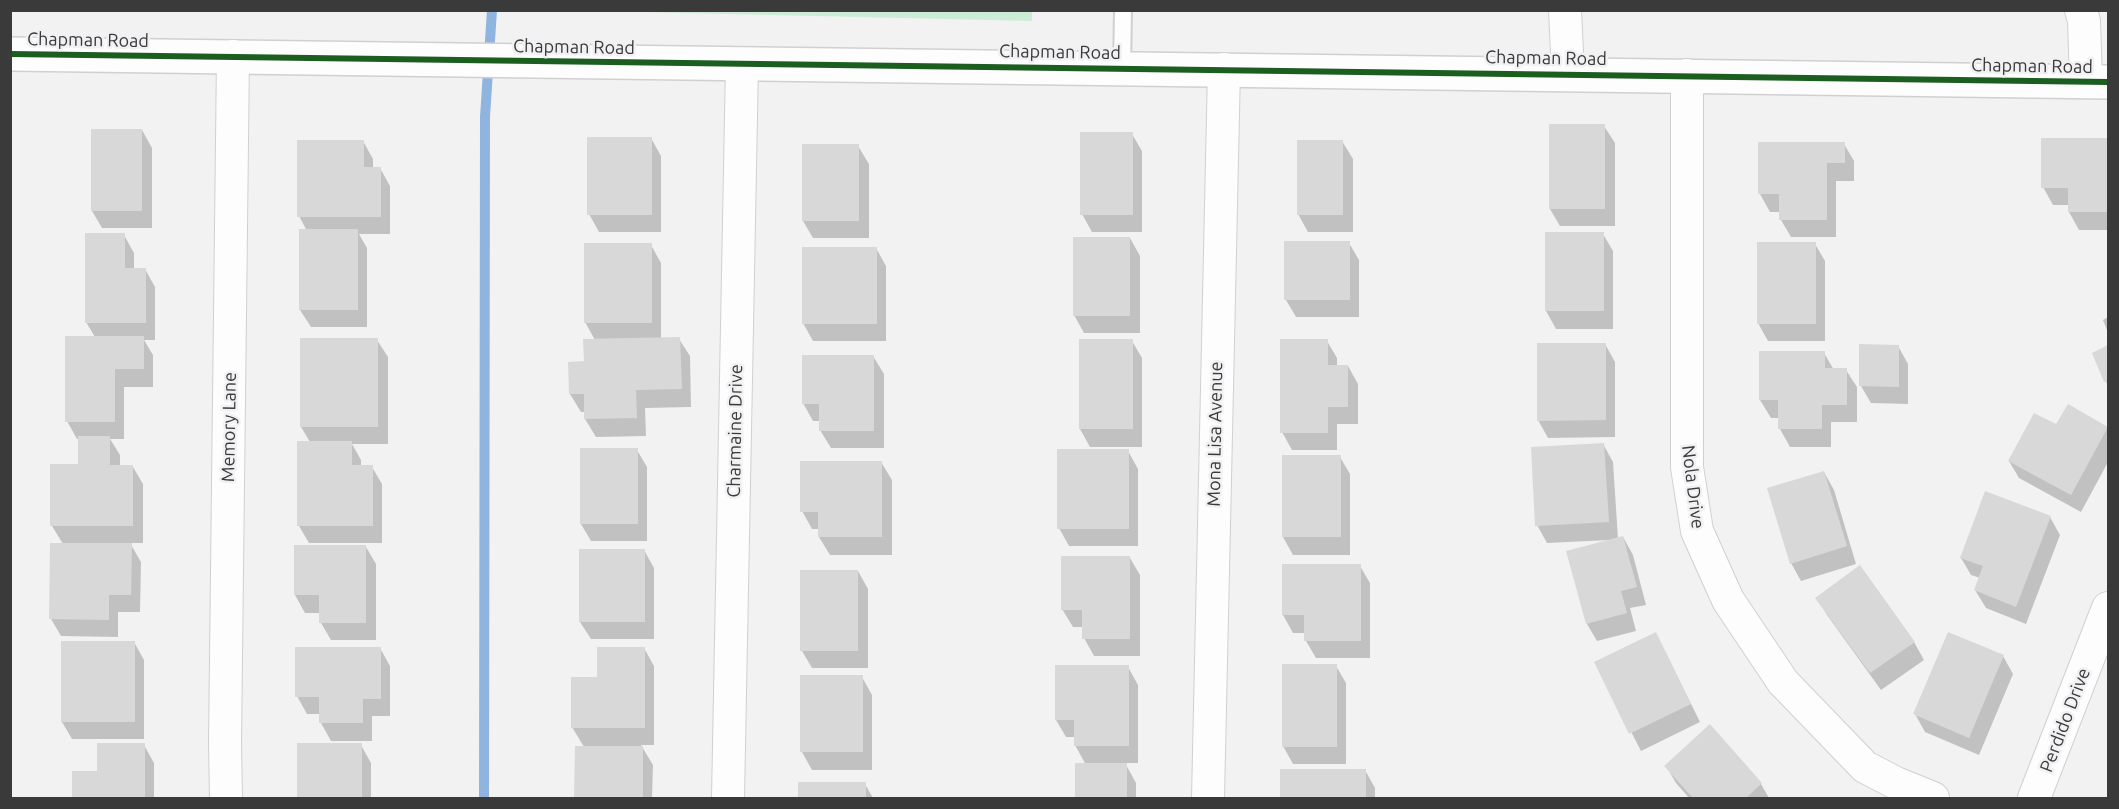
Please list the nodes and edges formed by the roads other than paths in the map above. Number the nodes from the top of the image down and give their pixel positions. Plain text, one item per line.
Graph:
1 (1123, 10) edge
2 (1565, 10) edge
3 (2081, 10) edge
4 (10, 54) edge
5 (233, 56) junction
6 (742, 64) junction
7 (1122, 68) junction
8 (1224, 69) junction
9 (1568, 74) junction
10 (1687, 75) junction
11 (2098, 82) edge
12 (2109, 608) edge
13 (226, 798) edge
14 (728, 798) edge
15 (1208, 798) edge
16 (1933, 798) edge
17 (2034, 798) edge

1 - 7 lane
2 - 9 street
3 - 11 street
4 - 5 street, Chapman Road
5 - 6 street, Chapman Road
5 - 13 street, Memory Lane
6 - 7 street, Chapman Road
6 - 14 street, Charmaine Drive
7 - 8 street, Chapman Road
8 - 9 street, Chapman Road
8 - 15 street, Mona Lisa Avenue
9 - 10 street, Chapman Road
10 - 11 street, Chapman Road
10 - 16 street, Nola Drive
12 - 17 street, Perdido Drive

